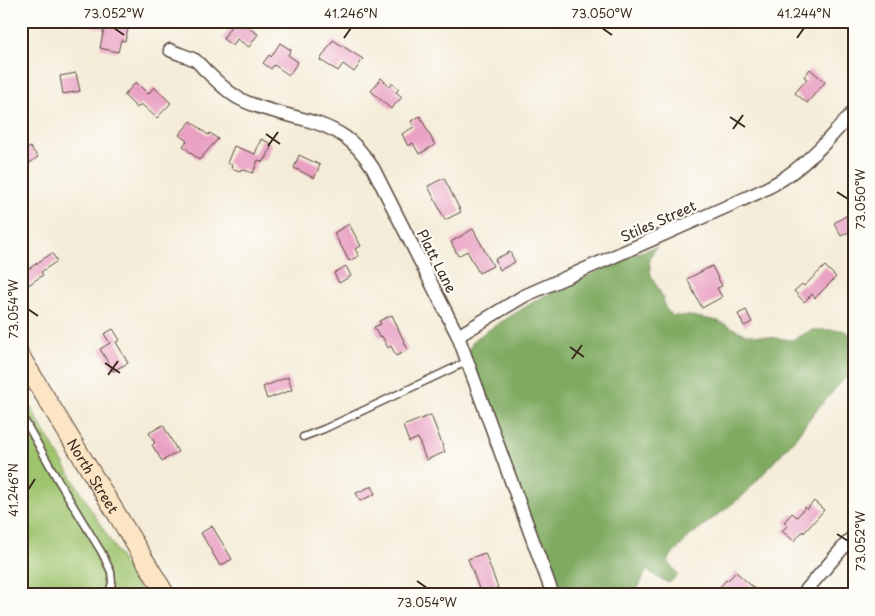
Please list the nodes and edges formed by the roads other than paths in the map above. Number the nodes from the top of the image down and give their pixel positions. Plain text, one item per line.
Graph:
1 (170, 50) dead end
2 (854, 110) edge
3 (458, 336) junction
4 (21, 357) edge
5 (468, 361) junction
6 (21, 414) edge
7 (303, 437) dead end
8 (854, 535) edge
9 (109, 595) edge
10 (166, 595) edge
11 (553, 595) edge
12 (802, 595) edge

1 - 3 street, Platt Lane
2 - 3 street, Stiles Street
3 - 5 street, Platt Lane
4 - 10 main road, North Street
5 - 7 lane
5 - 11 street, Platt Lane
6 - 9 lane
8 - 12 street

